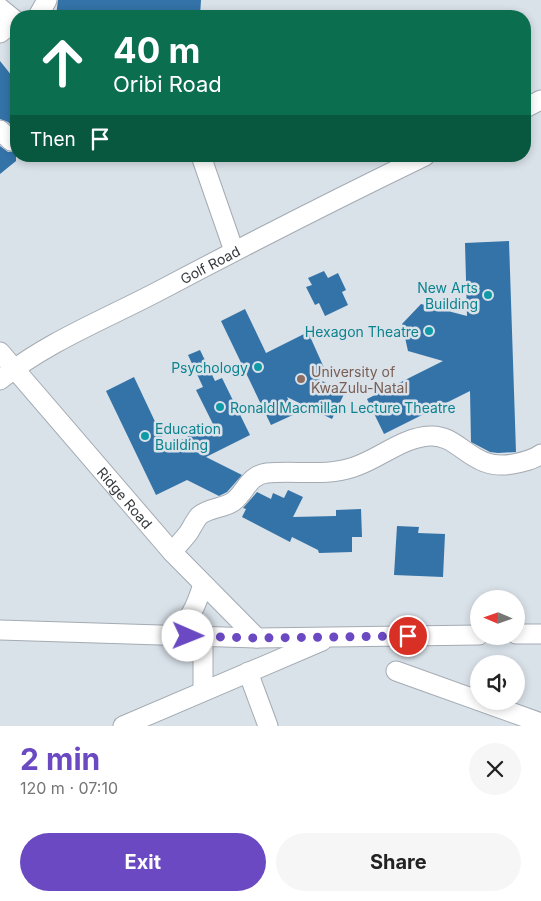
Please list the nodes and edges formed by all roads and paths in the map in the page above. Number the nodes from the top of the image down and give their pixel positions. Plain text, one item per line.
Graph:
1 (0, 8) edge
2 (10, 16) edge
3 (203, 162) edge
4 (413, 162) edge
5 (234, 251) junction
6 (0, 352) edge
7 (7, 375) edge
8 (541, 454) edge
9 (172, 552) junction
10 (203, 584) junction
11 (0, 630) edge
12 (525, 634) edge
13 (470, 635) edge
14 (541, 635) edge
15 (172, 636) junction
16 (203, 636) junction
17 (332, 636) junction
18 (257, 638) junction
19 (396, 671) dead end
20 (248, 672) junction
21 (203, 692) junction
22 (541, 723) edge
23 (123, 726) edge
24 (268, 726) edge

1 - 2 street
3 - 5 street
4 - 5 street, Golf Road
5 - 7 street, Golf Road
6 - 7 street, Ridge Road
7 - 9 street, Ridge Road
8 - 9 street
9 - 10 street, Ridge Road
10 - 15 street
10 - 18 street, Ridge Road
11 - 15 street
12 - 14 street
13 - 17 street
15 - 16 street
16 - 18 street
16 - 21 street
17 - 18 street
17 - 20 street
19 - 22 street
20 - 21 street
20 - 24 street
21 - 23 street

